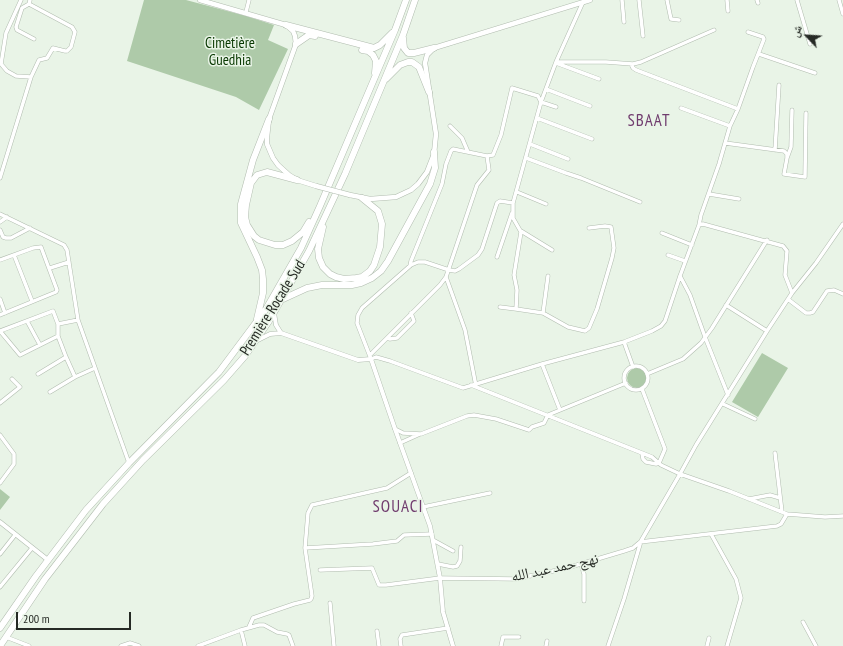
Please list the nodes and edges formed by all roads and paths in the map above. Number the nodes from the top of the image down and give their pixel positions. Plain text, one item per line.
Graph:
1 (22, 0) edge
2 (200, 0) edge
3 (249, 0) edge
4 (406, 0) edge
5 (415, 0) edge
6 (590, 0) edge
7 (622, 0) edge
8 (639, 0) edge
9 (667, 0) edge
10 (727, 0) edge
11 (797, 0) edge
12 (839, 0) edge
13 (29, 2) edge
14 (583, 2) junction
15 (728, 11) dead end
16 (246, 12) junction
17 (843, 14) edge
18 (679, 20) dead end
19 (624, 22) dead end
20 (286, 25) junction
21 (395, 30) junction
22 (714, 30) dead end
23 (748, 32) dead end
24 (403, 35) junction
25 (643, 36) dead end
26 (34, 39) dead end
27 (296, 44) junction
28 (810, 44) dead end
29 (434, 48) junction
30 (759, 54) junction
31 (556, 62) junction
32 (631, 64) junction
33 (815, 73) dead end
34 (375, 77) junction
35 (31, 78) junction
36 (599, 79) dead end
37 (383, 81) junction
38 (779, 85) dead end
39 (546, 89) junction
40 (429, 92) junction
41 (541, 102) junction
42 (590, 106) dead end
43 (556, 107) dead end
44 (681, 108) dead end
45 (738, 109) junction
46 (792, 110) dead end
47 (806, 113) dead end
48 (537, 118) junction
49 (269, 119) junction
50 (450, 126) dead end
51 (730, 126) junction
52 (592, 139) dead end
53 (725, 143) junction
54 (530, 144) junction
55 (775, 150) junction
56 (434, 152) junction
57 (468, 152) junction
58 (487, 156) junction
59 (526, 158) junction
60 (788, 158) junction
61 (568, 159) dead end
62 (0, 178) edge
63 (297, 180) junction
64 (517, 192) junction
65 (709, 194) junction
66 (362, 198) junction
67 (739, 199) dead end
68 (640, 202) dead end
69 (513, 203) junction
70 (546, 204) dead end
71 (320, 206) junction
72 (513, 211) junction
73 (0, 214) edge
74 (7, 218) junction
75 (324, 219) junction
76 (0, 222) edge
77 (843, 224) edge
78 (699, 225) junction
79 (30, 228) junction
80 (589, 228) dead end
81 (520, 231) junction
82 (0, 233) edge
83 (662, 234) dead end
84 (767, 240) junction
85 (692, 246) junction
86 (552, 250) dead end
87 (14, 255) junction
88 (668, 255) dead end
89 (497, 257) dead end
90 (0, 260) edge
91 (685, 261) junction
92 (69, 262) junction
93 (410, 266) junction
94 (50, 268) junction
95 (449, 270) junction
96 (548, 276) dead end
97 (680, 276) junction
98 (446, 278) junction
99 (792, 293) junction
100 (843, 294) edge
101 (0, 299) edge
102 (282, 300) junction
103 (789, 300) junction
104 (32, 301) junction
105 (726, 305) junction
106 (500, 306) dead end
107 (516, 309) junction
108 (274, 312) junction
109 (5, 313) junction
110 (411, 313) junction
111 (543, 313) junction
112 (0, 315) edge
113 (78, 320) junction
114 (27, 321) junction
115 (58, 324) junction
116 (255, 324) junction
117 (767, 331) junction
118 (281, 333) junction
119 (58, 336) junction
120 (705, 337) junction
121 (387, 338) junction
122 (624, 342) junction
123 (254, 343) junction
124 (40, 345) junction
125 (66, 357) junction
126 (370, 357) junction
127 (542, 364) junction
128 (633, 367) junction
129 (96, 368) junction
130 (38, 374) dead end
131 (647, 374) junction
132 (75, 377) junction
133 (12, 378) dead end
134 (626, 383) junction
135 (474, 385) junction
136 (642, 389) junction
137 (50, 392) dead end
138 (728, 395) junction
139 (0, 403) edge
140 (723, 404) junction
141 (560, 410) junction
142 (548, 415) junction
143 (755, 419) dead end
144 (395, 429) junction
145 (0, 434) edge
146 (421, 434) junction
147 (400, 443) junction
148 (642, 453) junction
149 (775, 453) dead end
150 (129, 463) junction
151 (659, 464) junction
152 (411, 474) junction
153 (680, 474) junction
154 (0, 483) edge
155 (490, 493) dead end
156 (780, 498) junction
157 (749, 499) junction
158 (423, 507) junction
159 (782, 512) junction
160 (786, 514) junction
161 (843, 516) edge
162 (0, 522) edge
163 (15, 534) junction
164 (432, 534) junction
165 (711, 534) junction
166 (433, 540) junction
167 (640, 542) junction
168 (461, 547) dead end
169 (32, 548) junction
170 (305, 548) junction
171 (453, 552) dead end
172 (0, 554) edge
173 (48, 560) junction
174 (438, 564) junction
175 (581, 564) junction
176 (320, 570) dead end
177 (440, 578) junction
178 (0, 587) edge
179 (584, 601) dead end
180 (330, 603) dead end
181 (803, 622) dead end
182 (249, 627) junction
183 (0, 628) edge
184 (448, 628) junction
185 (241, 630) junction
186 (377, 631) dead end
187 (6, 637) junction
188 (519, 637) dead end
189 (709, 638) dead end
190 (547, 641) dead end
191 (0, 646) edge
192 (29, 646) edge
193 (121, 646) edge
194 (139, 646) edge
195 (198, 646) edge
196 (245, 646) edge
197 (293, 646) edge
198 (334, 646) edge
199 (379, 646) edge
200 (401, 646) edge
201 (452, 646) edge
202 (501, 646) edge
203 (546, 646) edge
204 (608, 646) edge
205 (707, 646) edge
206 (727, 646) edge
207 (816, 646) edge

1 - 35 street
2 - 16 main road
3 - 16 street
4 - 21 highway, Première Rocade Sud
5 - 24 highway, Première Rocade Sud
6 - 14 main road
7 - 19 street
8 - 25 street
9 - 18 street
10 - 15 street
11 - 28 street
12 - 17 street
13 - 26 street
13 - 35 street
14 - 29 main road
14 - 31 street
16 - 20 main road
20 - 21 highway
20 - 27 main road
21 - 34 highway, Première Rocade Sud
22 - 32 street
23 - 30 street
24 - 29 highway
24 - 37 highway, Première Rocade Sud
27 - 34 highway
27 - 49 main road
29 - 40 main road
30 - 33 street
30 - 45 street
31 - 32 street
31 - 36 street
31 - 39 street
32 - 45 street
34 - 71 highway, Première Rocade Sud
35 - 62 street
37 - 40 highway
37 - 75 highway, Première Rocade Sud
38 - 55 street
39 - 41 street
39 - 42 street
40 - 56 main road
41 - 43 street
41 - 48 street
41 - 58 street
44 - 51 street
45 - 51 street
46 - 60 street
47 - 60 street
48 - 52 street
48 - 54 street
49 - 63 main road
49 - 116 highway
50 - 57 street
51 - 53 street
53 - 55 street
53 - 65 street
54 - 59 street
54 - 61 street
55 - 60 street
56 - 66 main road
56 - 102 highway
57 - 58 street
57 - 93 street
58 - 95 street
59 - 64 street
59 - 68 street
63 - 66 main road, bridge
63 - 71 highway
64 - 69 street
64 - 70 street
65 - 67 street
65 - 78 street
66 - 75 highway
69 - 72 street
69 - 95 street
71 - 116 highway, Première Rocade Sud
72 - 81 street
72 - 89 street
73 - 74 street
74 - 76 street
74 - 79 street
75 - 102 highway, Première Rocade Sud
77 - 99 street
78 - 84 street
78 - 85 street
79 - 82 street
79 - 92 street
80 - 111 street
81 - 86 street
81 - 107 street
83 - 85 street
84 - 99 street
84 - 105 street
85 - 91 street
87 - 90 street
87 - 94 street
87 - 104 street
88 - 91 street
91 - 97 street
92 - 94 street
92 - 113 street
93 - 95 street
93 - 126 street
94 - 104 street
95 - 98 street
96 - 111 street
97 - 120 street
97 - 122 street
98 - 110 street
98 - 135 street
99 - 103 street
100 - 103 street
101 - 109 street
102 - 108 highway, Première Rocade Sud
103 - 117 street
104 - 109 street
105 - 117 street
105 - 120 street
106 - 107 street
107 - 111 street
108 - 118 street
108 - 123 highway, Première Rocade Sud
109 - 112 street
110 - 121 street
110 - 121 street
113 - 115 street
113 - 129 street
114 - 115 street
114 - 124 street
114 - 124 street
115 - 119 street
116 - 150 highway, Première Rocade Sud
117 - 138 street
118 - 123 street
118 - 126 street
119 - 124 street
119 - 125 street
120 - 131 street
120 - 138 street
121 - 126 street
122 - 127 street
122 - 128 street
123 - 187 highway, Première Rocade Sud
125 - 130 street
125 - 132 street
126 - 135 street
126 - 144 street
127 - 135 street
127 - 141 street
128 - 131 street
128 - 134 street
129 - 132 street
129 - 150 street
131 - 136 street
132 - 137 street
133 - 139 street
134 - 136 street
134 - 141 street
135 - 142 street
136 - 151 street
138 - 140 street
140 - 143 street
140 - 153 street
141 - 142 street
142 - 146 street
142 - 148 street
144 - 146 street
144 - 147 street
145 - 154 street
146 - 147 street
147 - 152 street
148 - 151 street
148 - 151 street
149 - 156 street
150 - 173 highway, Première Rocade Sud
151 - 153 street
152 - 158 street
152 - 170 street
153 - 157 street
153 - 167 street
155 - 158 street
156 - 157 street
156 - 159 street
157 - 159 street
158 - 164 street
159 - 160 street
160 - 161 street
160 - 165 street
162 - 163 street
163 - 169 street
163 - 172 street
164 - 166 street
164 - 170 street
165 - 167 street
165 - 206 street
166 - 171 street
166 - 174 street
167 - 175 street, نهج حمد عبد الله
167 - 204 street
168 - 174 street
169 - 173 street
169 - 178 street
170 - 182 street
173 - 183 highway, Première Rocade Sud
174 - 177 street
175 - 177 street, نهج حمد عبد الله
175 - 179 street
176 - 177 street, نهج حمد عبد الله
177 - 184 street
180 - 198 street
181 - 207 street
182 - 185 street
182 - 197 street
184 - 200 street
184 - 201 street
185 - 195 street
185 - 196 street
186 - 199 street
187 - 191 highway, Première Rocade Sud
187 - 192 street
188 - 202 street
189 - 205 street
190 - 203 street
193 - 194 street

